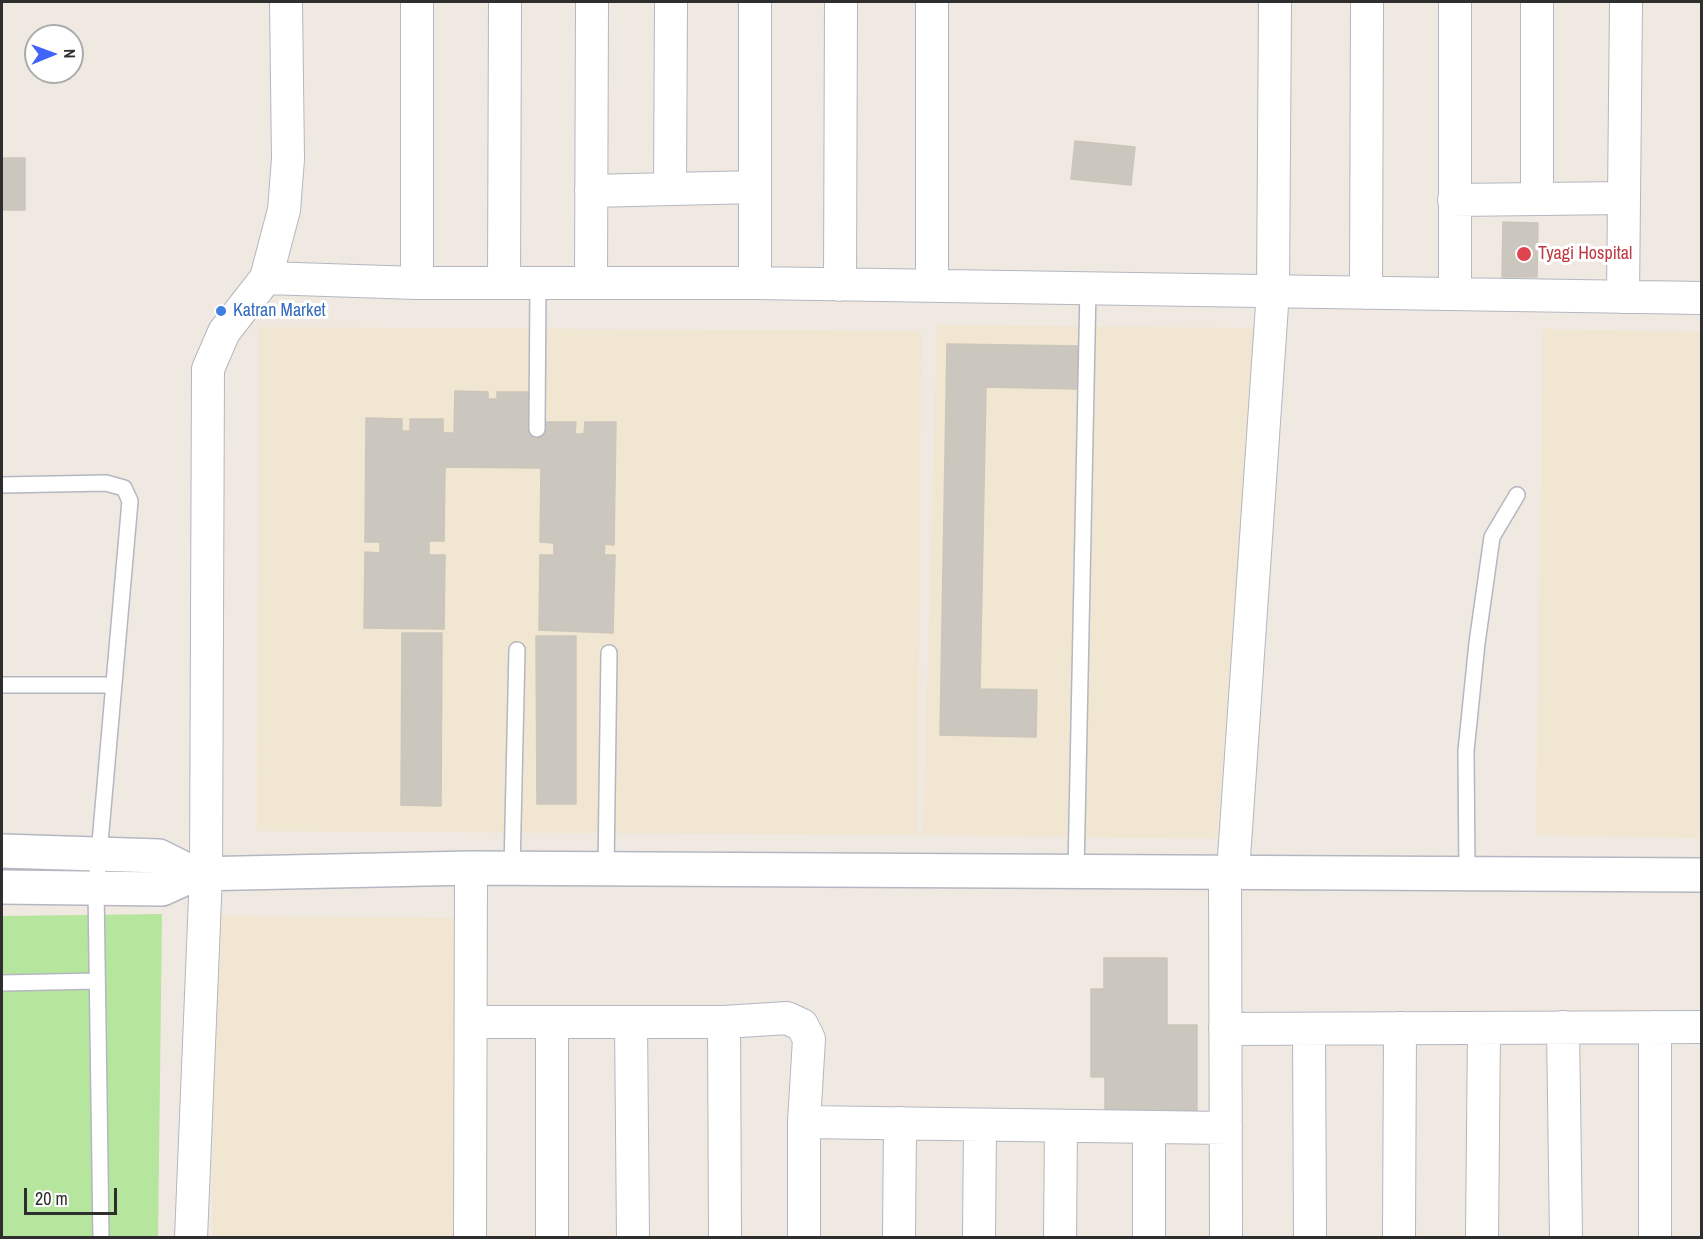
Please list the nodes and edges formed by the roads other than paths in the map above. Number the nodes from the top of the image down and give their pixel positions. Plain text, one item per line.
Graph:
1 (286, 2) edge
2 (417, 2) edge
3 (505, 2) edge
4 (592, 2) edge
5 (671, 2) edge
6 (755, 2) edge
7 (841, 2) edge
8 (932, 2) edge
9 (1275, 2) edge
10 (1367, 2) edge
11 (1455, 2) edge
12 (1537, 2) edge
13 (1626, 2) edge
14 (755, 187) junction
15 (670, 189) junction
16 (591, 191) junction
17 (1624, 198) junction
18 (1537, 199) junction
19 (1454, 200) junction
20 (266, 278) junction
21 (417, 283) junction
22 (504, 283) junction
23 (538, 283) junction
24 (591, 283) junction
25 (755, 283) junction
26 (840, 285) junction
27 (932, 286) junction
28 (1088, 289) junction
29 (1273, 291) junction
30 (1366, 293) junction
31 (1455, 294) junction
32 (1623, 297) junction
33 (1701, 298) edge
34 (537, 429) dead end
35 (2, 485) edge
36 (1517, 495) dead end
37 (517, 650) dead end
38 (609, 653) dead end
39 (2, 685) edge
40 (112, 685) junction
41 (2, 851) edge
42 (98, 855) junction
43 (471, 868) junction
44 (512, 868) junction
45 (606, 869) junction
46 (1076, 871) junction
47 (1229, 872) junction
48 (201, 874) junction
49 (1467, 874) junction
50 (1701, 875) edge
51 (2, 887) edge
52 (96, 888) junction
53 (97, 981) junction
54 (2, 983) edge
55 (471, 1022) junction
56 (552, 1022) junction
57 (631, 1022) junction
58 (724, 1022) junction
59 (1563, 1027) junction
60 (1655, 1027) junction
61 (1701, 1027) edge
62 (1400, 1028) junction
63 (1484, 1028) junction
64 (1225, 1029) junction
65 (1309, 1029) junction
66 (804, 1122) junction
67 (900, 1123) junction
68 (980, 1125) junction
69 (1061, 1126) junction
70 (1149, 1127) junction
71 (1226, 1128) junction
72 (101, 1238) edge
73 (191, 1238) edge
74 (471, 1238) edge
75 (552, 1238) edge
76 (633, 1238) edge
77 (725, 1238) edge
78 (804, 1238) edge
79 (899, 1238) edge
80 (979, 1238) edge
81 (1060, 1238) edge
82 (1149, 1238) edge
83 (1226, 1238) edge
84 (1310, 1238) edge
85 (1399, 1238) edge
86 (1482, 1238) edge
87 (1566, 1238) edge
88 (1655, 1238) edge

1 - 20 street
2 - 21 street
3 - 22 street
4 - 16 street
5 - 15 street
6 - 14 street
7 - 26 street
8 - 27 street
9 - 29 street
10 - 30 street
11 - 19 street
12 - 18 street
13 - 17 street
14 - 15 street
14 - 25 street
15 - 16 street
16 - 24 street
17 - 18 street
17 - 32 street
18 - 19 street
19 - 31 street
20 - 21 street
20 - 48 street
21 - 22 street
22 - 23 street
23 - 24 street
23 - 34 lane
24 - 25 street
25 - 26 street
26 - 27 street
27 - 28 street
28 - 29 street
28 - 46 lane
29 - 30 street
29 - 47 street
30 - 31 street
31 - 32 street
32 - 33 street
35 - 40 lane
36 - 49 lane
37 - 44 lane
38 - 45 lane
39 - 40 lane
40 - 42 lane
41 - 42 street
42 - 48 street
42 - 52 lane
43 - 44 street
43 - 48 street
43 - 55 street
44 - 45 street
45 - 46 street
46 - 47 street
47 - 49 street
47 - 64 street
48 - 52 street
48 - 73 street
49 - 50 street
51 - 52 street
52 - 53 lane
53 - 54 lane
53 - 72 lane
55 - 56 street
55 - 74 street
56 - 57 street
56 - 75 street
57 - 58 street
57 - 76 street
58 - 66 street
58 - 77 street
59 - 60 street
59 - 63 street
59 - 87 street
60 - 61 street
60 - 88 street
62 - 63 street
62 - 65 street
62 - 85 street
63 - 86 street
64 - 65 street
64 - 71 street
65 - 84 street
66 - 67 street
66 - 78 street
67 - 68 street
67 - 79 street
68 - 69 street
68 - 80 street
69 - 70 street
69 - 81 street
70 - 71 street
70 - 82 street
71 - 83 street

